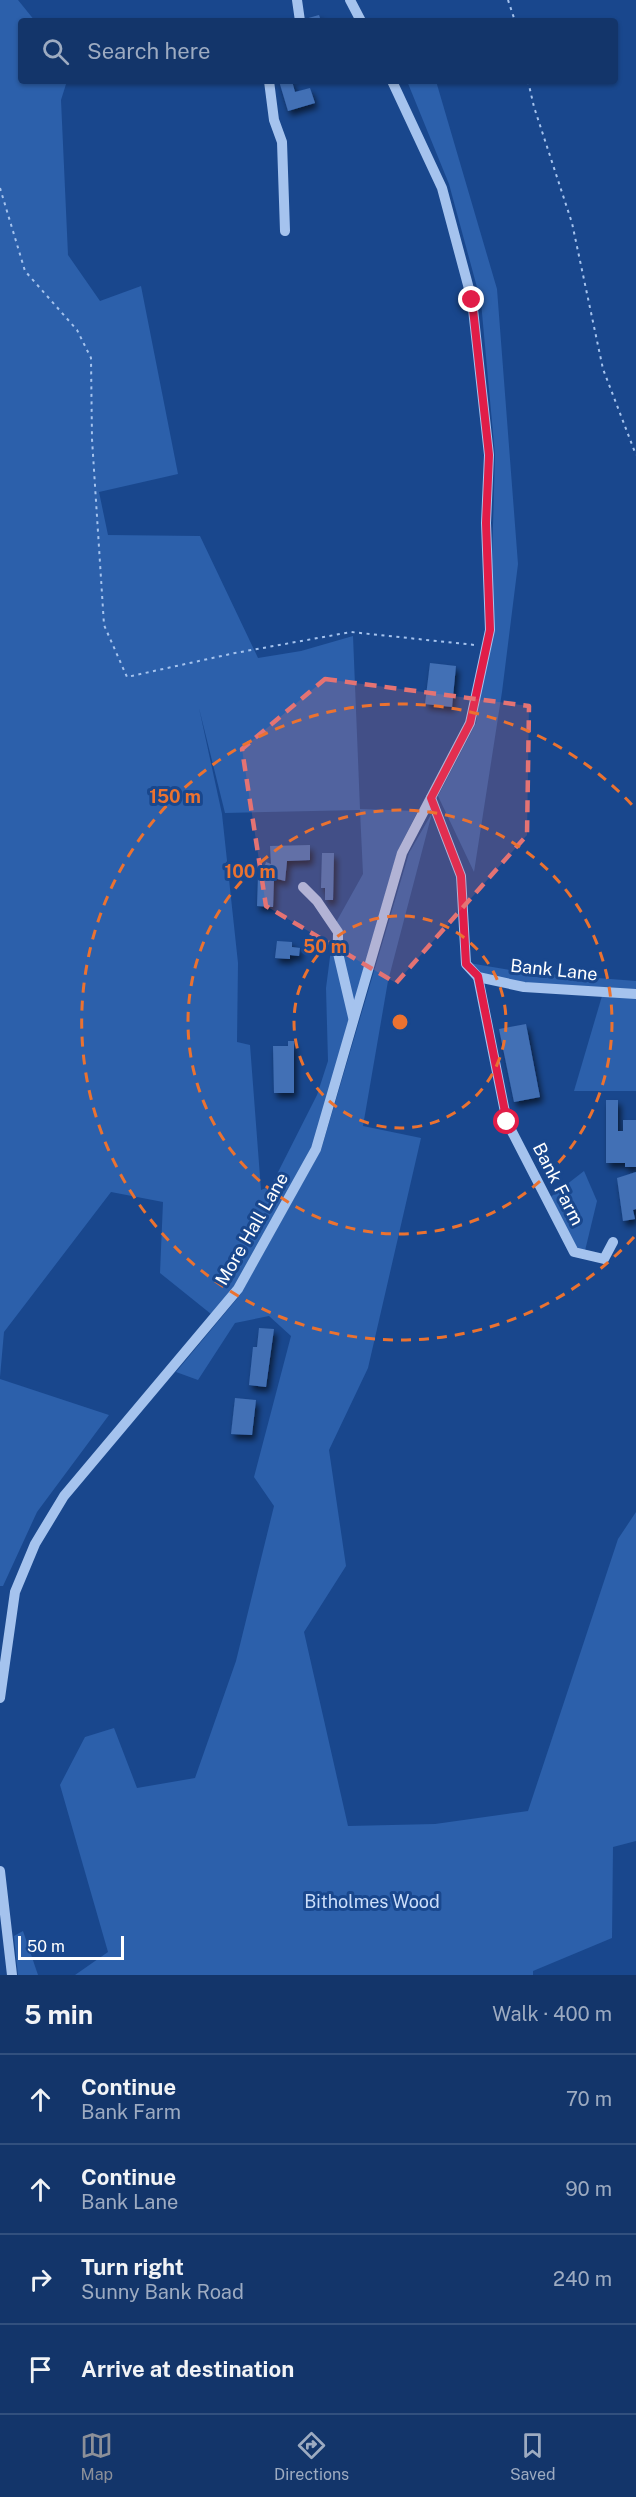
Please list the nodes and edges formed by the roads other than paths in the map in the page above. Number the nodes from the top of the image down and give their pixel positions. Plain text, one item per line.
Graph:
1 (297, 0) edge
2 (350, 0) edge
3 (300, 18) edge
4 (359, 18) edge
5 (269, 84) edge
6 (393, 84) edge
7 (285, 231) dead end
8 (431, 798) junction
9 (303, 887) dead end
10 (478, 976) junction
11 (636, 994) edge
12 (353, 1021) junction
13 (613, 1242) dead end
14 (0, 1698) edge
15 (0, 1871) edge
16 (12, 1975) edge

1 - 3 street
2 - 4 street
5 - 7 street
6 - 8 street, More Hall Lane
8 - 10 street
8 - 12 street, More Hall Lane
9 - 12 street
10 - 11 street, Bank Lane
10 - 13 street, Bank Farm
12 - 14 street, More Hall Lane
15 - 16 street

